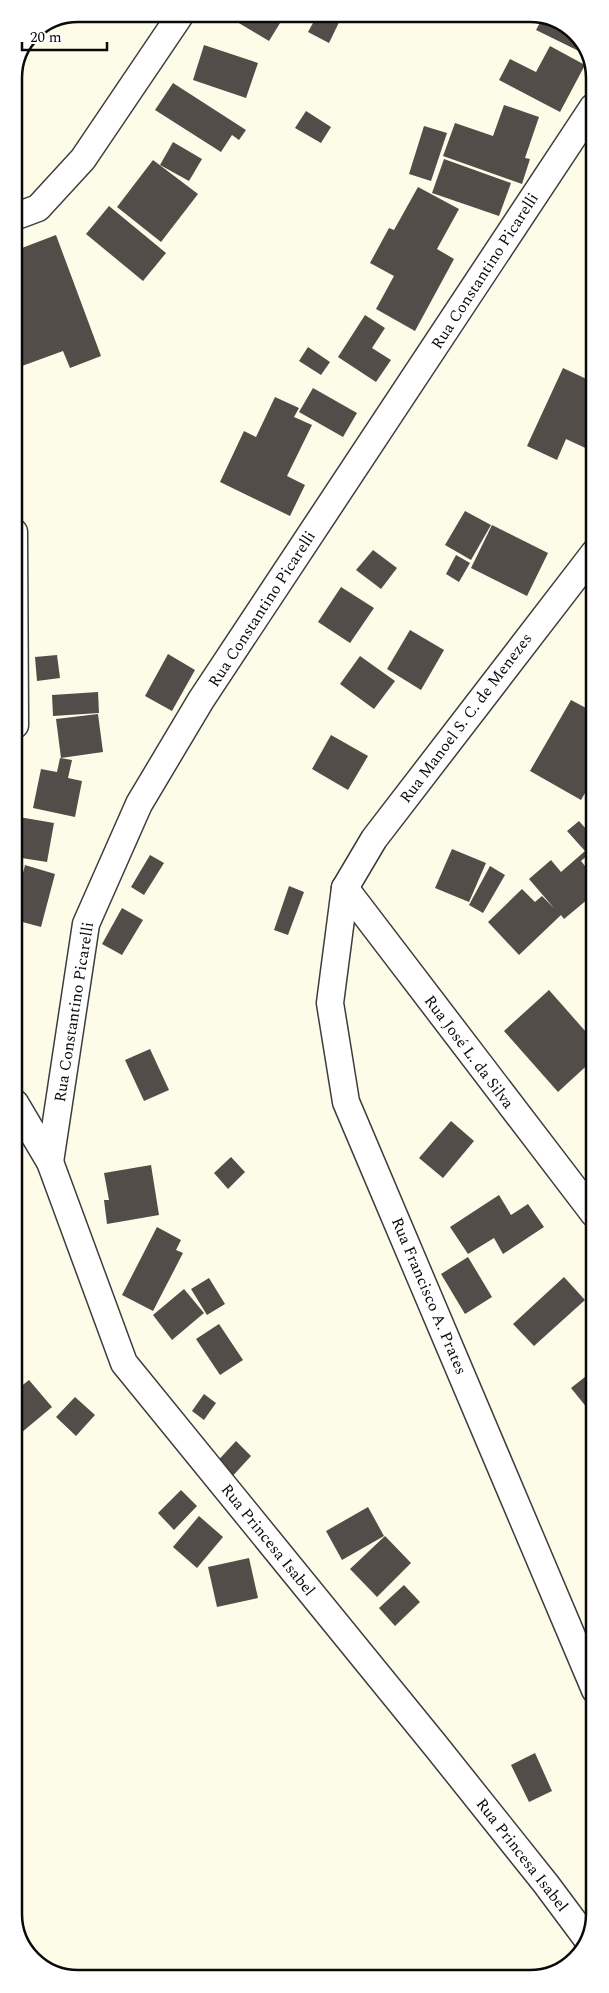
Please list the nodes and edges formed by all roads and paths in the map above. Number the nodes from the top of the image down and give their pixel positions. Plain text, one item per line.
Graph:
1 (175, 22) edge
2 (586, 118) edge
3 (22, 214) edge
4 (586, 563) edge
5 (345, 888) junction
6 (22, 1115) edge
7 (50, 1162) junction
8 (586, 1204) edge
9 (586, 1669) edge
10 (583, 1934) edge

1 - 3 street
2 - 7 street, Rua Constantino Picarelli
4 - 5 street, Rua Manoel S. C. de Menezes
5 - 8 street, Rua José L. da Silva
5 - 9 street, Rua Francisco A. Prates
6 - 7 street, Rua Princesa Isabel
7 - 10 street, Rua Princesa Isabel

